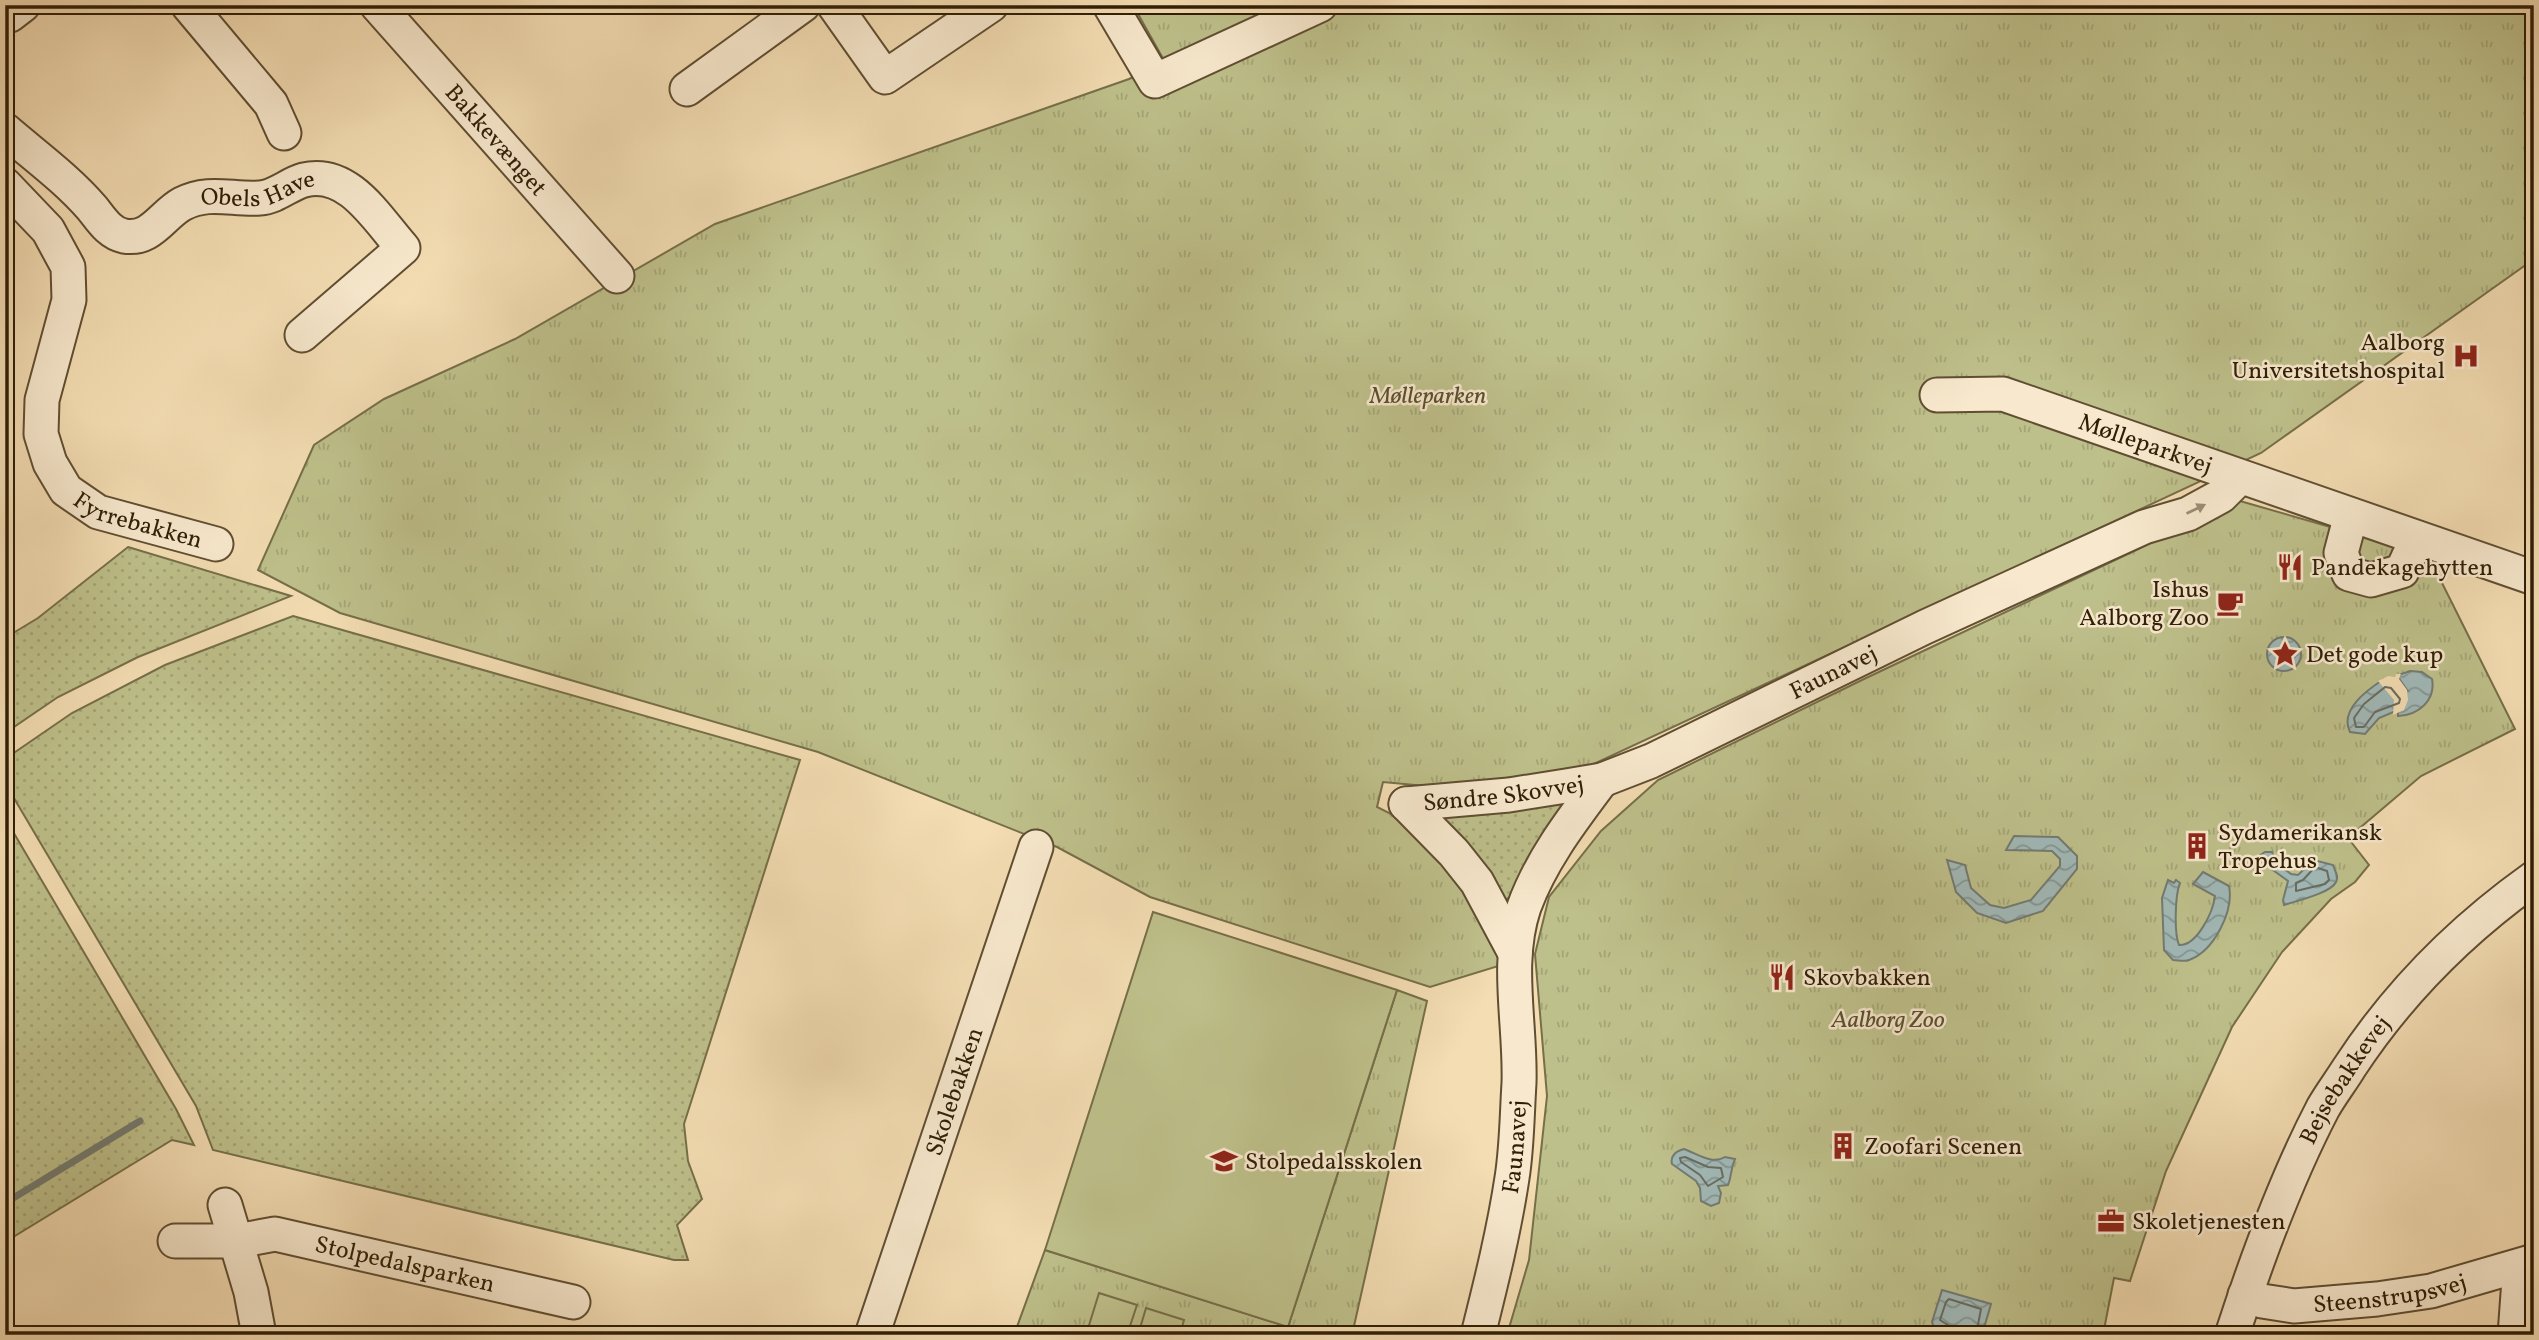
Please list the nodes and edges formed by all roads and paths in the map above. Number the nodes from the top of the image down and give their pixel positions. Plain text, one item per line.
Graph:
1 (23, 5) edge
2 (188, 5) edge
3 (377, 5) edge
4 (803, 5) edge
5 (834, 5) edge
6 (991, 5) edge
7 (1110, 5) edge
8 (1320, 5) edge
9 (5, 16) edge
10 (687, 89) dead end
11 (5, 130) edge
12 (284, 133) dead end
13 (5, 185) edge
14 (617, 276) dead end
15 (302, 335) dead end
16 (1937, 394) dead end
17 (2239, 477) junction
18 (2351, 516) junction
19 (2417, 538) junction
20 (216, 544) dead end
21 (2534, 578) edge
22 (1602, 780) junction
23 (1406, 804) joint
24 (1036, 847) dead end
25 (2534, 878) edge
26 (1515, 953) junction
27 (225, 1205) dead end
28 (175, 1241) dead end
29 (237, 1241) junction
30 (2527, 1264) edge
31 (2245, 1296) junction
32 (573, 1302) dead end
33 (258, 1335) edge
34 (873, 1335) edge
35 (1478, 1335) edge
36 (2232, 1335) edge
37 (2515, 1335) edge

1 - 9 street
2 - 12 street
3 - 14 street, Bakkevænget
4 - 10 street
5 - 6 street
7 - 8 street
11 - 15 street, Obels Have
13 - 20 street, Fyrrebakken
16 - 17 street, Mølleparkvej
17 - 18 street, Mølleparkvej
22 -> 17 street, Faunavej
18 - 19 street, Mølleparkvej
18 - 19 street
19 - 21 street, Mølleparkvej
22 - 23 street, Søndre Skovvej
22 - 26 street, Faunavej
23 - 26 street, Faunavej
24 - 34 street, Skolebakken
25 - 31 street, Bejsebakkevej
26 - 35 street, Faunavej
27 - 29 street
28 - 29 street, Stolpedalsparken
29 - 32 street, Stolpedalsparken
29 - 33 street
30 - 31 street, Steenstrupsvej
30 - 37 street
31 - 36 street, Bejsebakkevej

